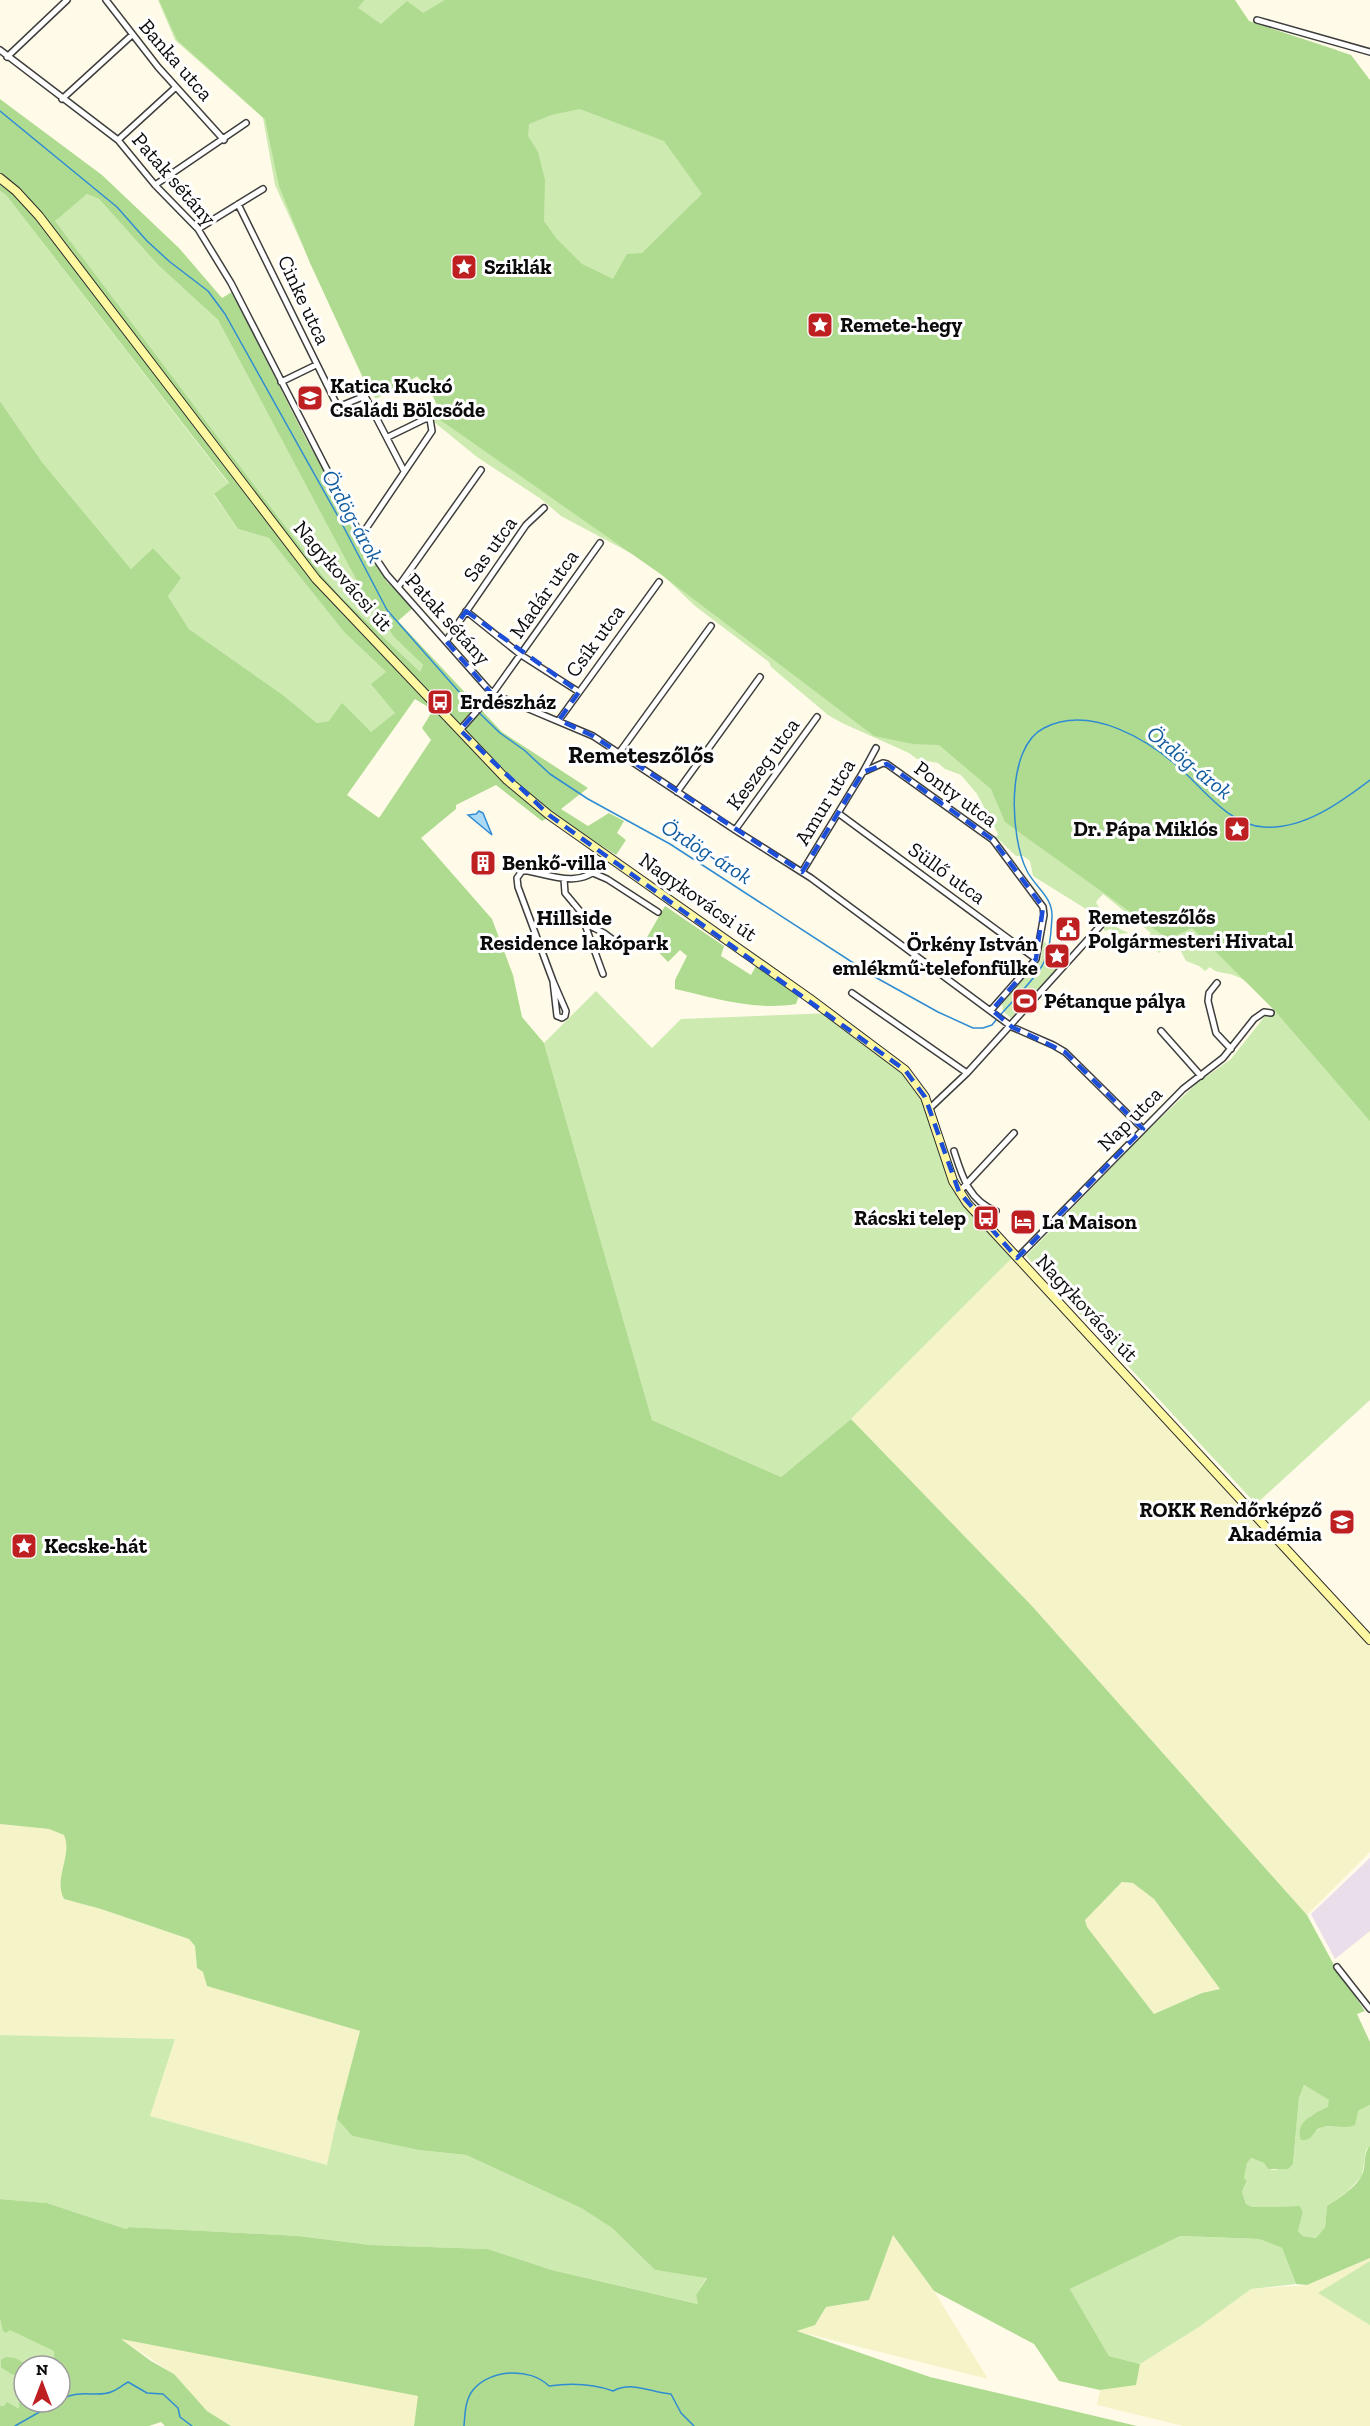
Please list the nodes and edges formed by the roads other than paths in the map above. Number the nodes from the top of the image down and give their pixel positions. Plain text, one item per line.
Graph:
1 (67, 0) edge
2 (106, 0) edge
3 (1257, 20) dead end
4 (132, 36) junction
5 (0, 50) edge
6 (1370, 52) edge
7 (7, 57) junction
8 (176, 87) junction
9 (62, 99) junction
10 (246, 123) dead end
11 (224, 140) junction
12 (118, 141) junction
13 (0, 178) edge
14 (155, 185) junction
15 (263, 189) dead end
16 (238, 204) junction
17 (198, 229) junction
18 (316, 365) junction
19 (281, 382) junction
20 (388, 437) junction
21 (481, 470) dead end
22 (404, 471) junction
23 (544, 508) dead end
24 (361, 536) junction
25 (600, 543) dead end
26 (658, 582) dead end
27 (398, 587) junction
28 (466, 611) junction
29 (711, 626) dead end
30 (446, 641) junction
31 (521, 655) junction
32 (760, 677) dead end
33 (579, 692) junction
34 (493, 693) junction
35 (817, 717) dead end
36 (559, 720) junction
37 (460, 730) junction
38 (876, 748) dead end
39 (619, 753) junction
40 (863, 772) junction
41 (677, 792) junction
42 (838, 813) junction
43 (735, 830) junction
44 (600, 866) dead end
45 (802, 872) junction
46 (593, 873) junction
47 (564, 879) junction
48 (658, 912) dead end
49 (584, 923) junction
50 (1101, 925) dead end
51 (624, 948) dead end
52 (1036, 959) junction
53 (603, 974) dead end
54 (553, 981) junction
55 (1217, 983) dead end
56 (852, 993) dead end
57 (991, 1010) junction
58 (1271, 1012) dead end
59 (1008, 1024) junction
60 (1161, 1031) dead end
61 (1231, 1049) junction
62 (967, 1073) junction
63 (1201, 1076) junction
64 (929, 1109) junction
65 (1143, 1129) junction
66 (1014, 1132) dead end
67 (954, 1151) dead end
68 (965, 1185) junction
69 (959, 1192) junction
70 (996, 1211) dead end
71 (1017, 1258) junction
72 (1370, 1640) edge
73 (1338, 1967) dead end
74 (1370, 2007) edge

1 - 7 street
2 - 4 street, Banka utca
3 - 6 street
4 - 8 street, Banka utca
4 - 9 street
5 - 7 street, Patak sétány
7 - 9 street, Patak sétány
8 - 11 street, Banka utca
8 - 12 street
9 - 12 street, Patak sétány
10 - 11 street
11 - 14 street
12 - 14 street, Patak sétány
13 - 37 street, Nagykovácsi út
14 - 17 street, Patak sétány
15 - 16 street
16 - 17 street
16 - 18 street, Cinke utca
17 - 19 street, Patak sétány
18 - 19 street
18 - 20 street, Cinke utca
19 - 24 street, Patak sétány
20 - 22 street, Cinke utca
20 - 22 street
21 - 27 street
22 - 24 street
23 - 28 street, Sas utca
24 - 27 street, Patak sétány
25 - 31 street, Madár utca
26 - 33 street, Csík utca
27 - 30 street, Patak sétány
28 - 30 street, Sas utca
28 - 31 street
29 - 39 street
30 - 34 street, Patak sétány
31 - 33 street
31 - 34 street, Madár utca
32 - 41 street
33 - 36 street, Csík utca
34 - 36 street, Patak sétány
34 - 37 street, Madár utca
35 - 43 street, Keszeg utca
36 - 39 street, Patak sétány
37 - 64 street, Nagykovácsi út
38 - 40 street, Amur utca
39 - 41 street, Patak sétány
40 - 42 street, Amur utca
40 - 52 street, Ponty utca
41 - 43 street, Patak sétány
42 - 45 street, Amur utca
42 - 52 street, Süllő utca
43 - 45 street, Patak sétány
44 - 46 street
45 - 57 street, Patak sétány
46 - 47 street
46 - 48 street
47 - 49 street
47 - 54 street
49 - 51 street
49 - 53 street
50 - 59 street
52 - 57 street
54 - 54 street
55 - 61 street
56 - 62 street
57 - 59 street, Patak sétány
58 - 61 street, Nap utca
59 - 62 street
59 - 65 street, Patak sétány
60 - 63 street
61 - 63 street, Nap utca
62 - 64 street
63 - 65 street, Nap utca
64 - 69 street, Nagykovácsi út
65 - 71 street, Nap utca
66 - 68 street
67 - 68 street
68 - 69 street
68 - 70 street
69 - 71 street, Nagykovácsi út
71 - 72 street, Nagykovácsi út
73 - 74 street

